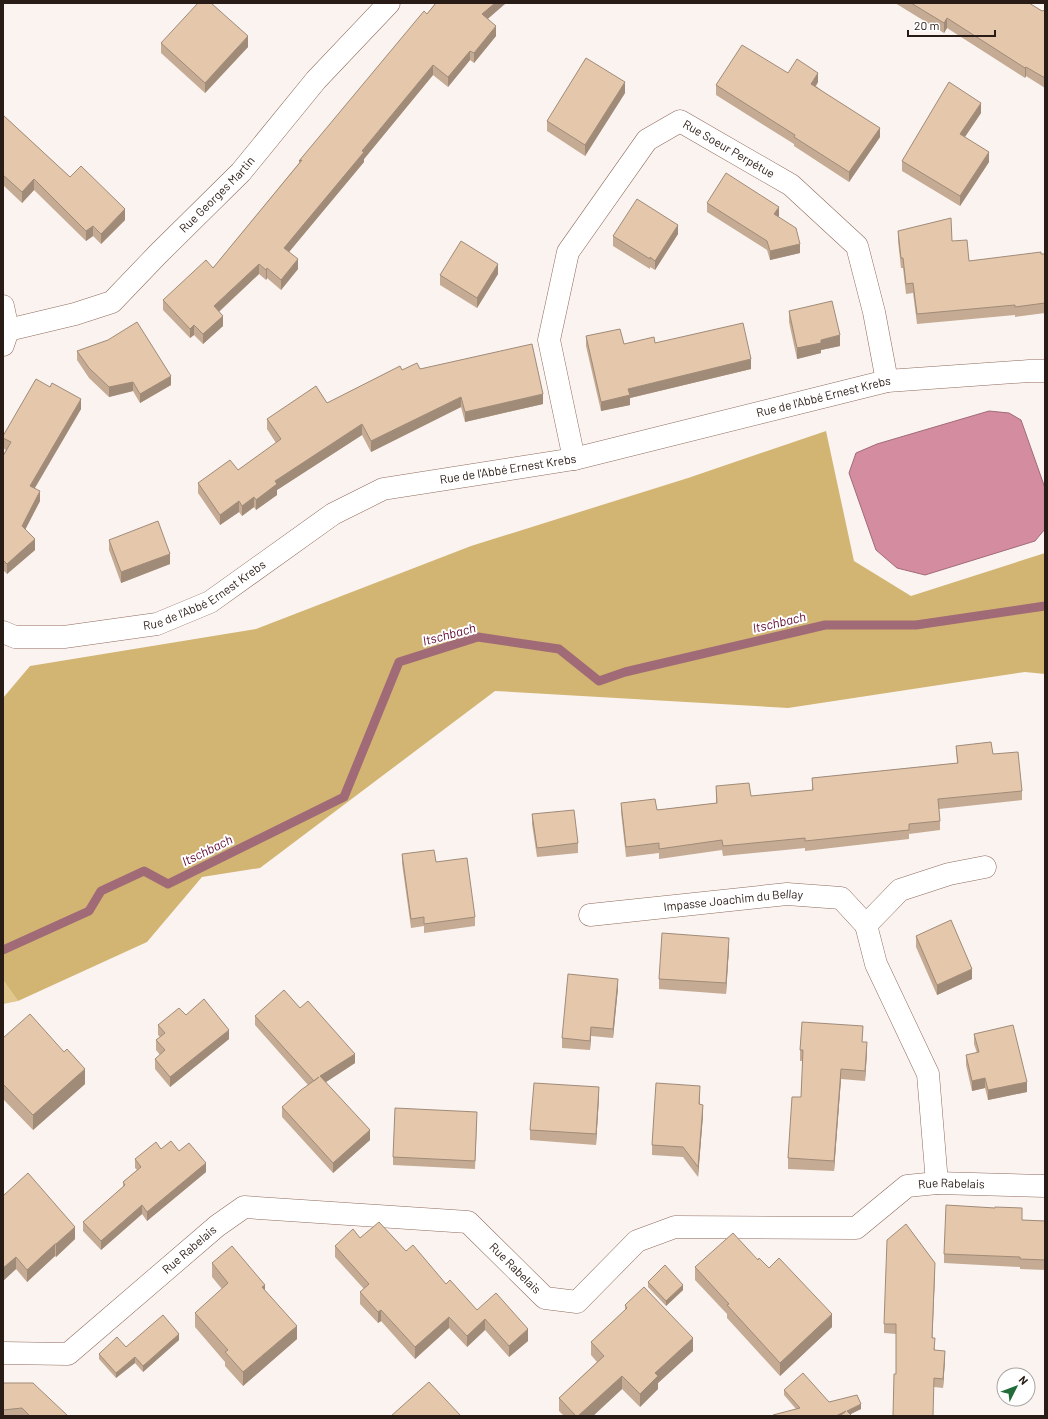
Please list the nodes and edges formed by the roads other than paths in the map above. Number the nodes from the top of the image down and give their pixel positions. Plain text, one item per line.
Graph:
1 (389, 3) edge
2 (3, 306) edge
3 (6, 337) edge
4 (1045, 371) edge
5 (887, 381) junction
6 (574, 459) junction
7 (3, 632) edge
8 (985, 867) dead end
9 (590, 915) dead end
10 (866, 925) junction
11 (937, 1183) junction
12 (1045, 1186) edge
13 (3, 1353) edge

1 - 3 street, Rue Georges Martin
2 - 3 street
4 - 5 street, Rue de l'Abbé Ernest Krebs
5 - 6 street, Rue de l'Abbé Ernest Krebs
5 - 6 street, Rue Soeur Perpétue
6 - 7 street, Rue de l'Abbé Ernest Krebs
8 - 10 street
9 - 10 street, Impasse Joachim du Bellay
10 - 11 street, Impasse Joachim du Bellay
11 - 12 street, Rue Rabelais
11 - 13 street, Rue Rabelais

